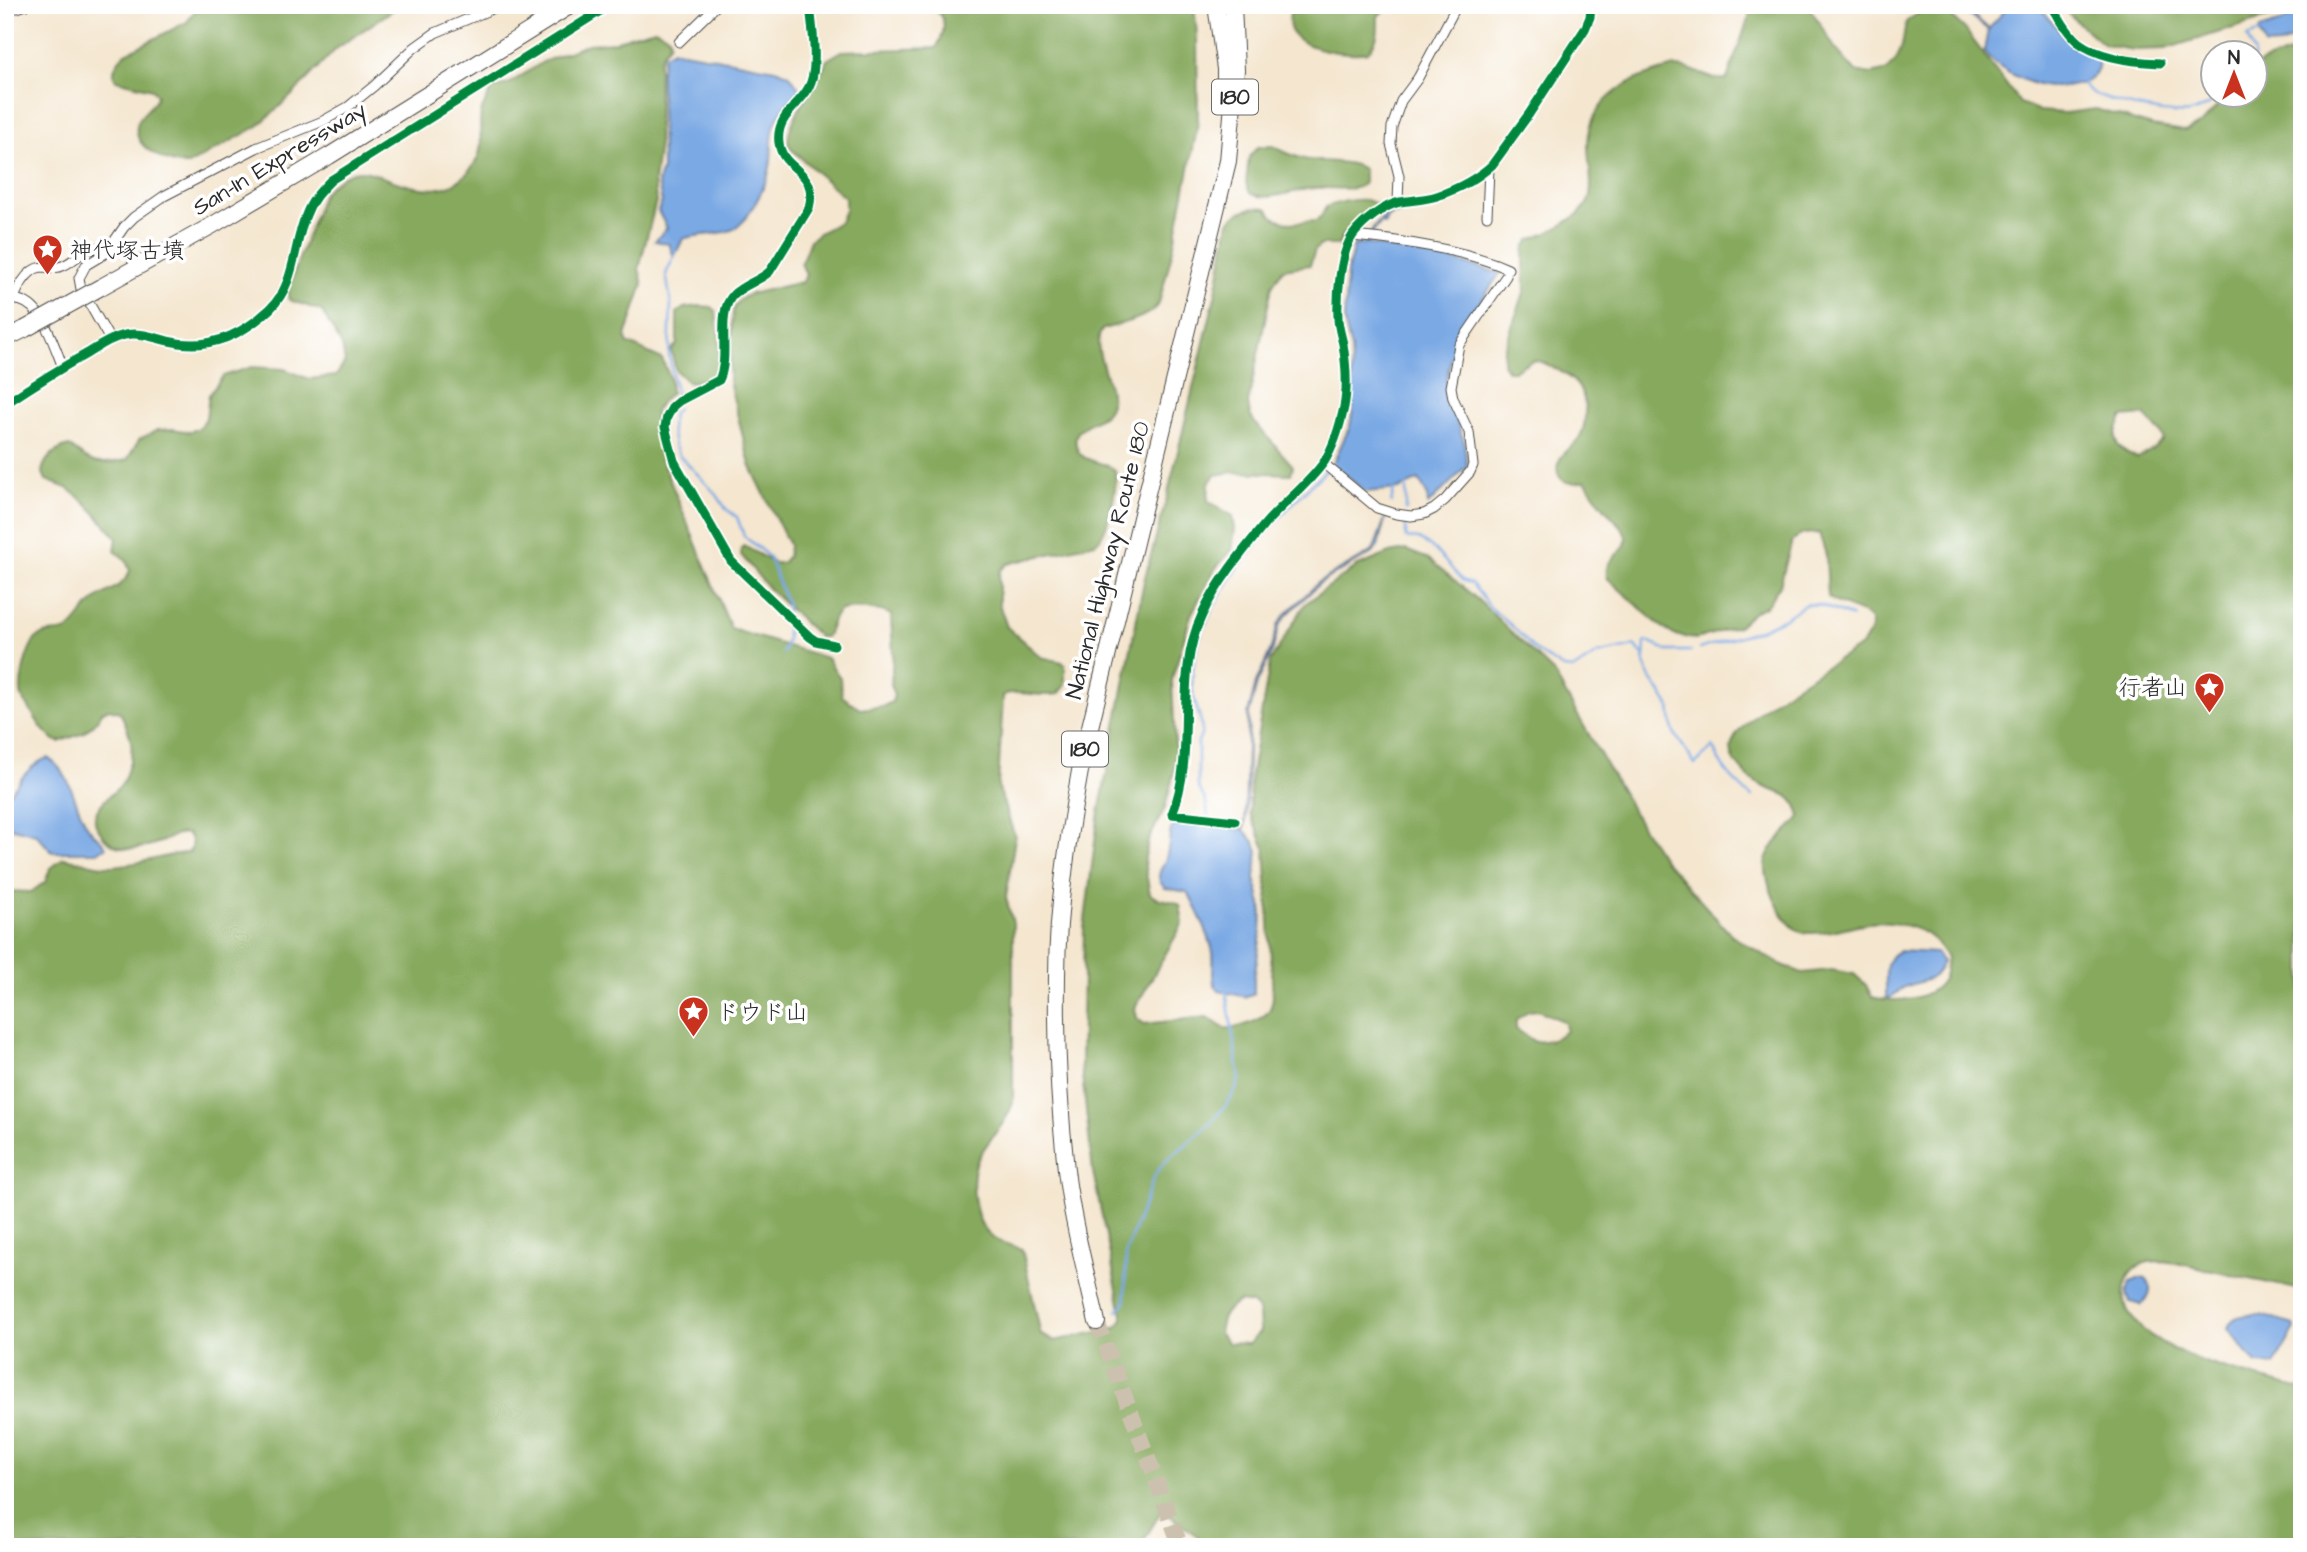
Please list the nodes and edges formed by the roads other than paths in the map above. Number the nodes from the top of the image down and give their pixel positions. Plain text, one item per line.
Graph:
1 (26, 5) edge
2 (501, 5) edge
3 (551, 5) edge
4 (571, 5) edge
5 (580, 5) edge
6 (610, 5) edge
7 (717, 5) edge
8 (810, 5) edge
9 (1216, 5) edge
10 (1233, 5) edge
11 (1457, 5) edge
12 (1591, 5) edge
13 (2051, 5) edge
14 (5, 7) edge
15 (533, 28) junction
16 (679, 42) dead end
17 (2160, 63) dead end
18 (448, 80) junction
19 (1489, 168) junction
20 (1222, 187) junction
21 (1398, 202) junction
22 (1487, 216) dead end
23 (1352, 236) junction
24 (109, 250) junction
25 (9, 300) edge
26 (5, 340) edge
27 (110, 340) junction
28 (63, 367) junction
29 (5, 404) edge
30 (1323, 463) junction
31 (834, 645) dead end
32 (1235, 821) dead end
33 (1097, 1322) tunnel mouth

1 - 14 street
2 - 24 street
3 - 18 highway
4 - 15 highway, San-In Expressway
5 - 15 highway
6 - 27 street
7 - 16 street
8 - 31 street
9 - 20 highway, National Highway Route 180 / 180
10 - 20 highway, National Highway Route 180 / 180
11 - 21 street
12 - 19 street
13 - 17 street
15 - 18 highway, San-In Expressway
18 - 26 highway, San-In Expressway, bridge
19 - 21 street
19 - 22 street
20 - 33 highway, National Highway Route 180 / 180
21 - 23 street
23 - 30 street
23 - 30 street
24 - 25 street
24 - 27 street
25 - 28 street
27 - 28 street
28 - 29 street
30 - 32 street

